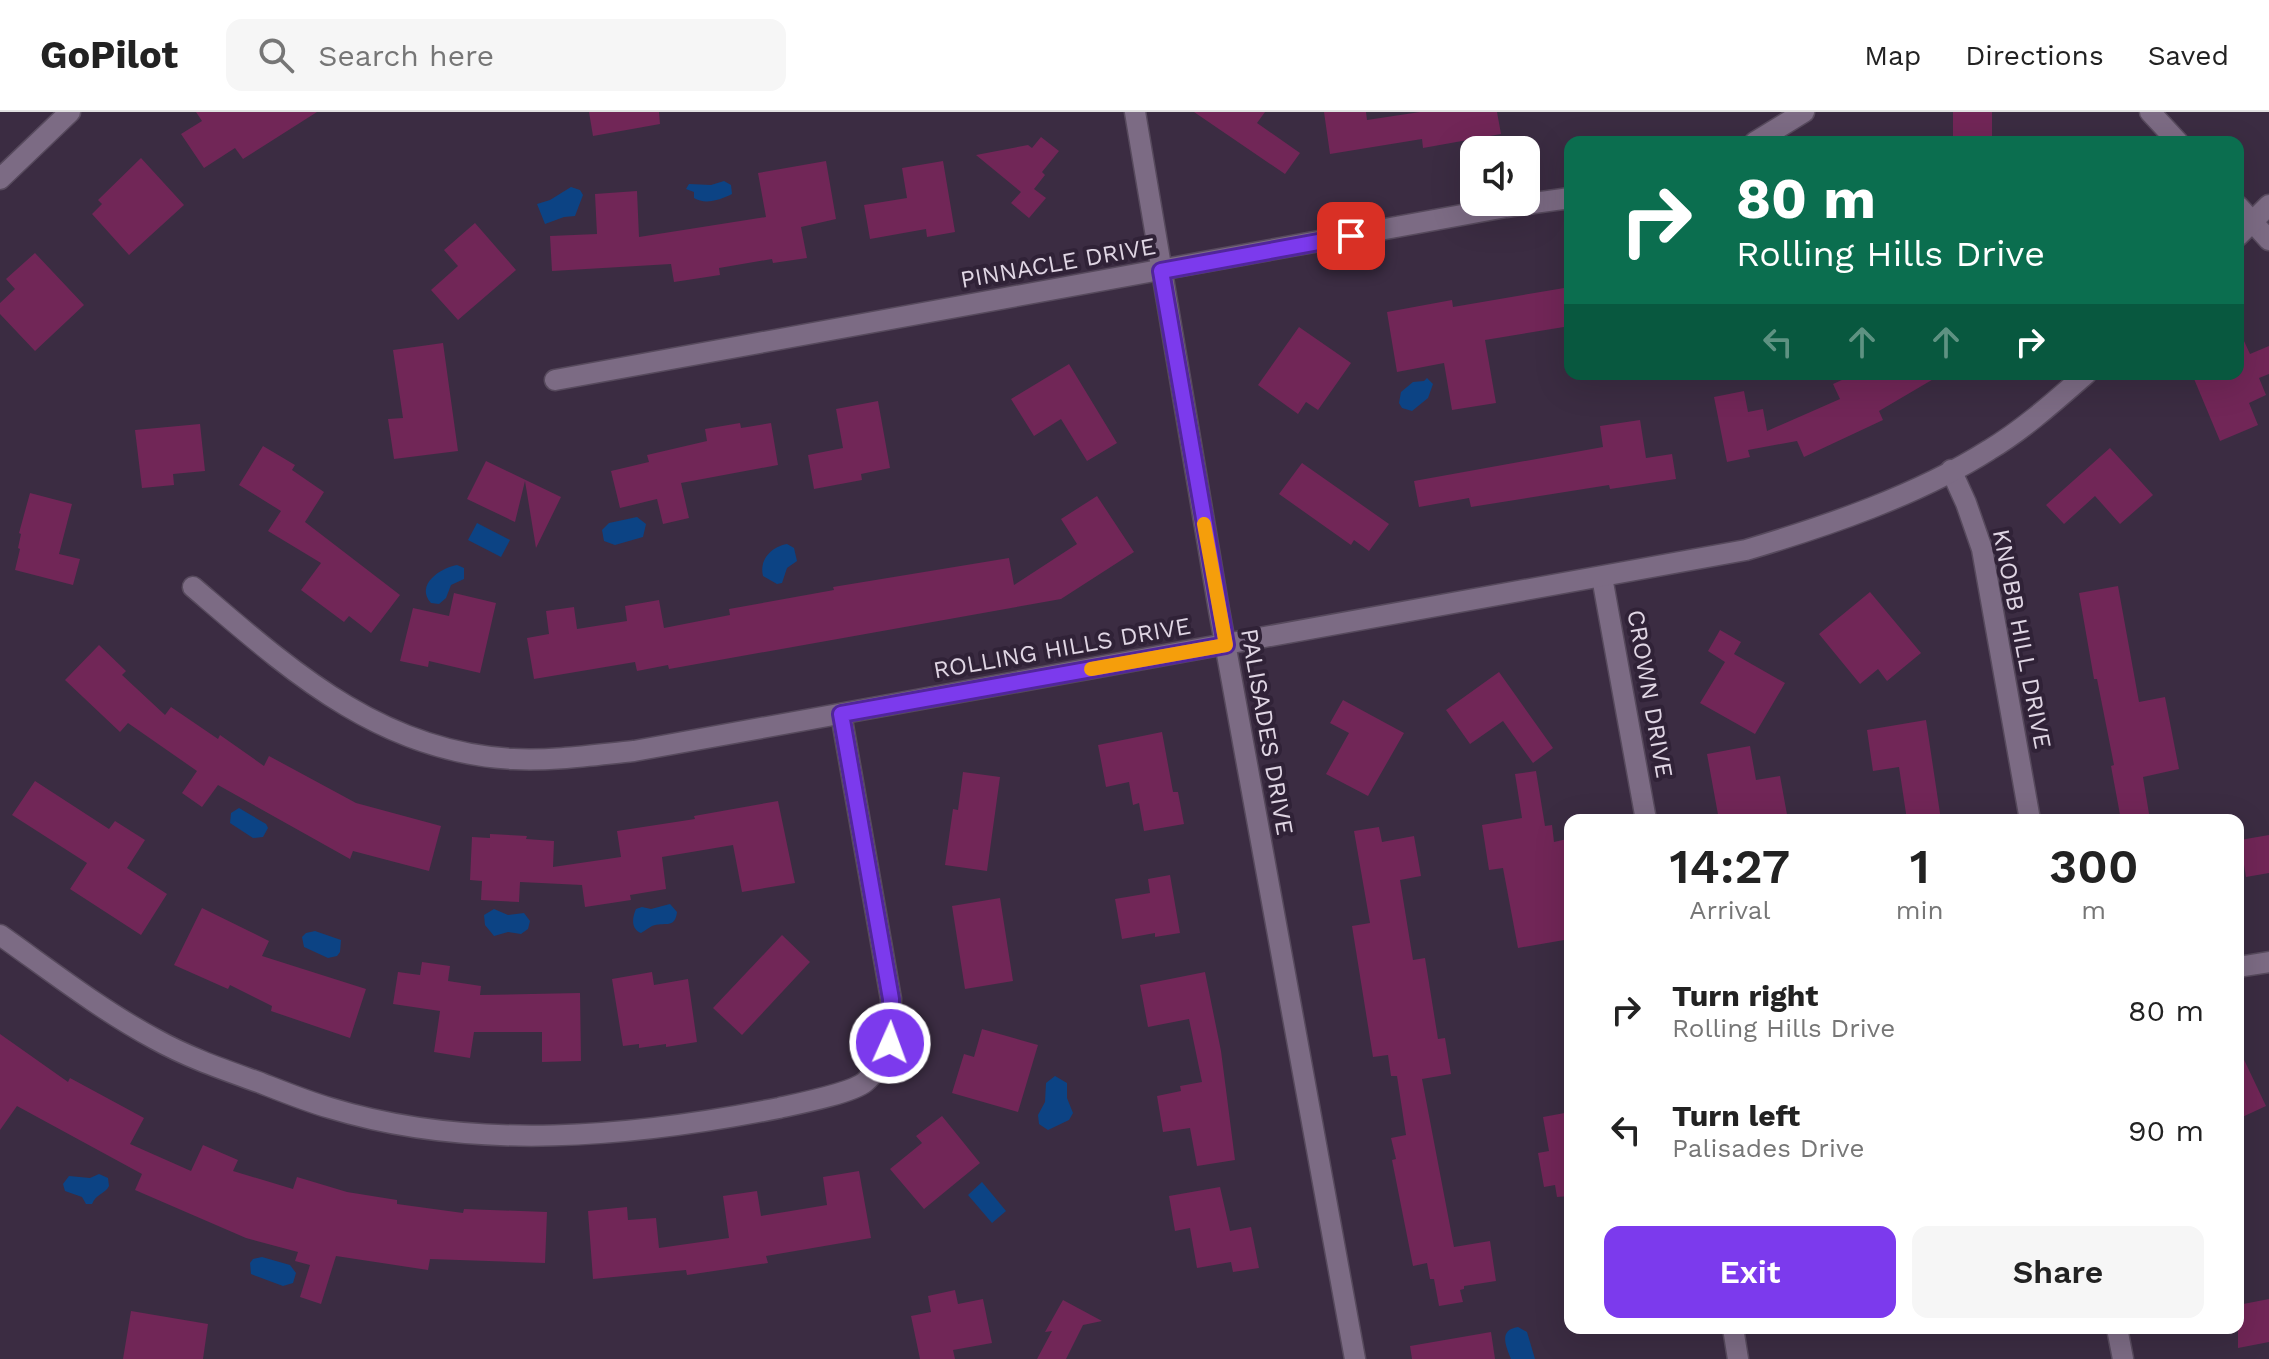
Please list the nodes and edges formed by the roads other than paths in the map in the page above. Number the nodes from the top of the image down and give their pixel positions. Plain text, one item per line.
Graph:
1 (70, 112) edge
2 (1135, 112) edge
3 (1804, 112) edge
4 (2150, 112) edge
5 (1765, 136) edge
6 (2172, 136) edge
7 (0, 179) edge
8 (1564, 199) edge
9 (2269, 205) edge
10 (2244, 220) edge
11 (2244, 222) edge
12 (2269, 240) edge
13 (1161, 271) junction
14 (555, 380) dead end
15 (2079, 380) edge
16 (1951, 470) junction
17 (1602, 577) junction
18 (193, 587) dead end
19 (1226, 645) junction
20 (841, 714) junction
21 (1645, 814) edge
22 (2029, 814) edge
23 (0, 935) edge
24 (2269, 962) edge
25 (2244, 966) edge
26 (1734, 1334) edge
27 (2118, 1334) edge
28 (1355, 1359) edge
29 (1738, 1359) edge
30 (2123, 1359) edge

1 - 7 street
2 - 13 street, PALISADES DRIVE
3 - 5 street
4 - 6 street
8 - 13 street, PINNACLE DRIVE
9 - 10 street
11 - 12 street
13 - 14 street, PINNACLE DRIVE
13 - 19 street, PALISADES DRIVE
15 - 16 street, ROLLING HILLS DRIVE
16 - 17 street, ROLLING HILLS DRIVE
16 - 22 street, KNOBB HILL DRIVE
17 - 19 street, ROLLING HILLS DRIVE
17 - 21 street, CROWN DRIVE
18 - 20 street, ROLLING HILLS DRIVE
19 - 20 street, ROLLING HILLS DRIVE
19 - 28 street, PALISADES DRIVE
20 - 23 street
24 - 25 street
26 - 29 street
27 - 30 street

